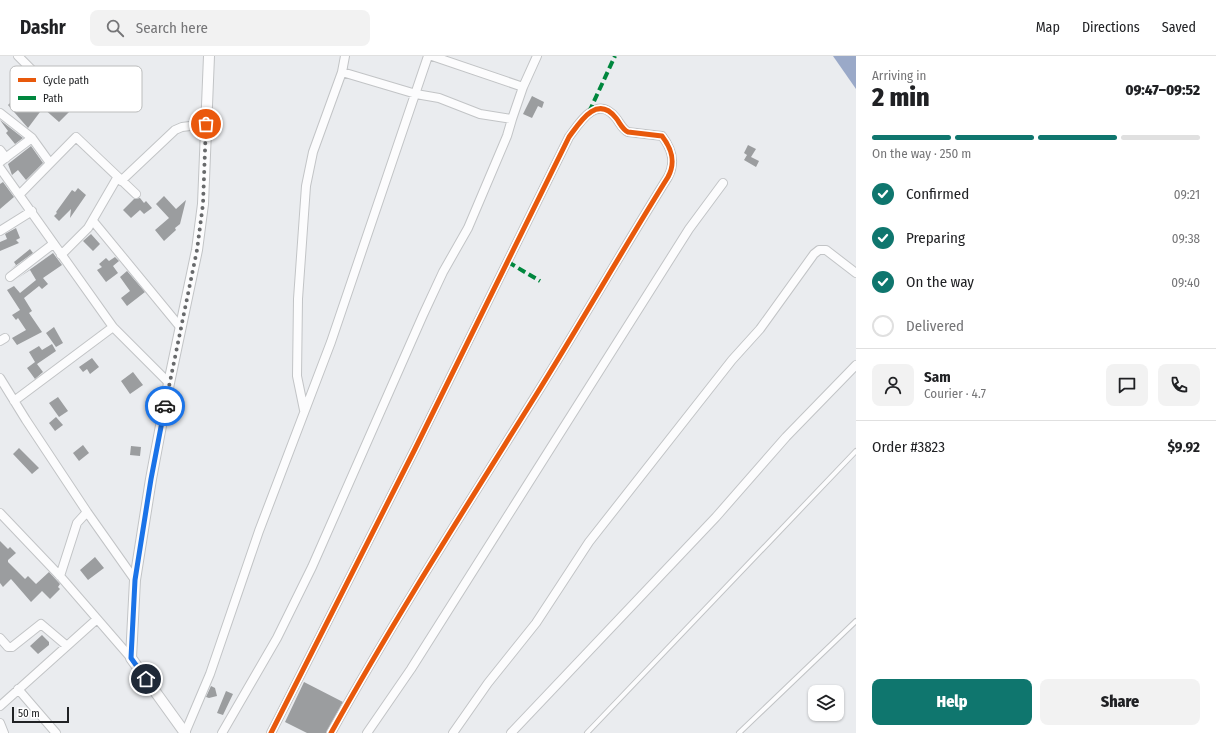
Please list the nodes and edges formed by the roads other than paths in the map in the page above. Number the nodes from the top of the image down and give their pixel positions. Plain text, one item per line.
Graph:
1 (18, 56) edge
2 (208, 56) edge
3 (345, 56) edge
4 (428, 56) edge
5 (432, 56) edge
6 (536, 56) edge
7 (28, 66) edge
8 (342, 72) junction
9 (523, 87) junction
10 (416, 94) junction
11 (0, 113) edge
12 (512, 119) junction
13 (206, 124) junction
14 (32, 138) junction
15 (0, 150) edge
16 (3, 160) edge
17 (50, 163) junction
18 (0, 168) edge
19 (119, 179) junction
20 (723, 183) dead end
21 (20, 194) junction
22 (136, 194) dead end
23 (32, 211) junction
24 (92, 221) junction
25 (0, 231) edge
26 (53, 244) junction
27 (61, 254) junction
28 (856, 273) edge
29 (10, 277) dead end
30 (113, 327) junction
31 (180, 328) junction
32 (856, 365) edge
33 (0, 378) edge
34 (169, 383) junction
35 (14, 401) junction
36 (304, 411) junction
37 (856, 451) edge
38 (87, 512) junction
39 (0, 513) edge
40 (60, 576) junction
41 (135, 580) junction
42 (97, 619) junction
43 (856, 621) edge
44 (0, 638) edge
45 (67, 646) junction
46 (131, 658) junction
47 (18, 689) junction
48 (0, 706) edge
49 (0, 723) edge
50 (4, 733) edge
51 (56, 733) edge
52 (185, 733) edge
53 (222, 733) edge
54 (271, 733) edge
55 (331, 733) edge
56 (367, 733) edge
57 (452, 733) edge
58 (511, 733) edge
59 (587, 733) edge
60 (739, 733) edge

1 - 7 street
2 - 13 street
3 - 8 street
4 - 10 street
5 - 9 street
6 - 9 street
8 - 10 street
8 - 36 street
9 - 12 street
10 - 12 street
10 - 36 street
11 - 14 street
12 - 53 street
13 - 19 street
13 - 31 street
14 - 16 street
14 - 17 street
15 - 16 street
17 - 19 street
17 - 21 street
18 - 21 street
19 - 22 street
19 - 24 street
20 - 56 street
21 - 23 street
23 - 25 street
23 - 26 street
24 - 27 street
24 - 31 street
26 - 27 street
26 - 29 street
27 - 30 street
28 - 57 street
30 - 34 street
30 - 35 street
31 - 34 street
32 - 58 street
33 - 35 street
34 - 41 street
35 - 38 street
36 - 52 street
37 - 59 lane
38 - 40 street
38 - 41 street
39 - 40 street
40 - 42 street
41 - 46 street
42 - 45 street
42 - 46 street
43 - 60 lane
44 - 45 street
45 - 47 street
46 - 52 street
47 - 48 street
47 - 51 street
49 - 50 street
54 - 55 street

